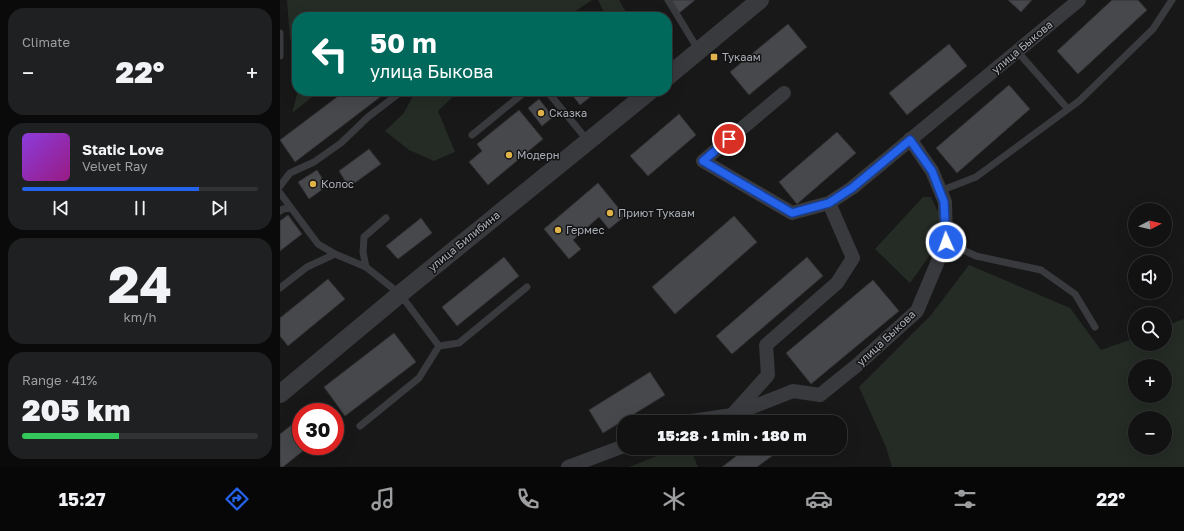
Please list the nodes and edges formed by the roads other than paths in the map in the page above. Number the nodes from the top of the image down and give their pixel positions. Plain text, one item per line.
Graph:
1 (668, 0) edge
2 (760, 0) edge
3 (1079, 0) edge
4 (1172, 0) edge
5 (280, 33) edge
6 (700, 51) junction
7 (1017, 51) junction
8 (280, 56) edge
9 (672, 74) edge
10 (784, 93) dead end
11 (395, 96) edge
12 (520, 96) edge
13 (551, 96) edge
14 (644, 96) edge
15 (1068, 109) junction
16 (472, 135) dead end
17 (910, 140) junction
18 (588, 141) junction
19 (280, 186) edge
20 (940, 191) junction
21 (280, 193) edge
22 (829, 203) junction
23 (291, 208) junction
24 (280, 211) edge
25 (386, 218) dead end
26 (946, 242) junction
27 (335, 254) junction
28 (366, 268) junction
29 (527, 287) dead end
30 (280, 288) edge
31 (400, 294) junction
32 (1095, 327) dead end
33 (439, 346) junction
34 (280, 394) edge
35 (732, 415) joint
36 (360, 426) dead end
37 (617, 449) edge
38 (568, 467) edge

1 - 6 lane
2 - 6 street
3 - 7 street, улица Быкова
4 - 15 lane
5 - 8 lane
6 - 9 street
7 - 15 lane
7 - 17 street, улица Быкова
10 - 22 street, улица Быкова
11 - 19 lane
12 - 16 lane
13 - 18 lane
14 - 18 street, улица Билибина
15 - 20 lane
17 - 20 street, улица Быкова
17 - 22 street, улица Быкова
18 - 31 street, улица Билибина
20 - 26 street, улица Быкова
21 - 23 lane
22 - 35 street
23 - 24 lane
23 - 27 lane
25 - 28 lane
26 - 32 lane
26 - 35 street, улица Быкова
27 - 28 lane
27 - 30 lane
28 - 31 lane
29 - 33 lane
31 - 33 lane
31 - 34 street, улица Билибина
33 - 36 lane
37 - 38 street

